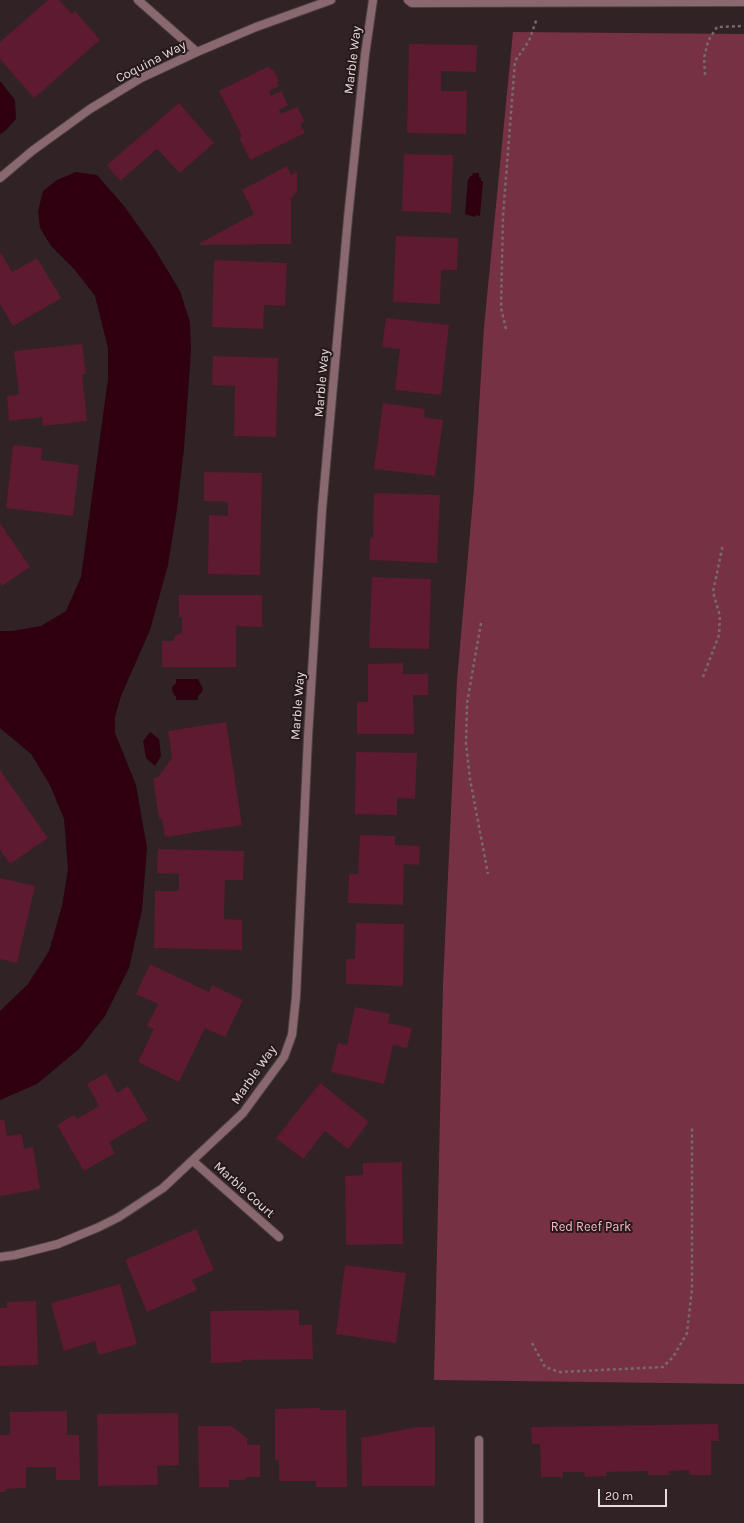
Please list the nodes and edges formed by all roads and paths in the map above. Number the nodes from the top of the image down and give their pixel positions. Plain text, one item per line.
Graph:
1 (138, 0) edge
2 (330, 0) edge
3 (373, 0) edge
4 (408, 0) edge
5 (550, 1) edge
6 (541, 2) junction
7 (744, 2) edge
8 (744, 26) edge
9 (197, 52) junction
10 (705, 75) dead end
11 (0, 178) edge
12 (506, 329) dead end
13 (723, 544) dead end
14 (481, 623) dead end
15 (703, 677) dead end
16 (488, 874) dead end
17 (692, 1128) dead end
18 (193, 1161) junction
19 (279, 1237) dead end
20 (0, 1257) edge
21 (532, 1343) dead end
22 (479, 1440) dead end
23 (479, 1523) edge

1 - 9 street
2 - 9 street, Coquina Way
3 - 18 street, Marble Way
4 - 6 street
5 - 6 street
5 - 7 street
6 - 12 path
8 - 10 path
9 - 11 street, Coquina Way
13 - 15 path
14 - 16 path
17 - 21 path
18 - 19 street, Marble Court
18 - 20 street, Marble Way
22 - 23 street

